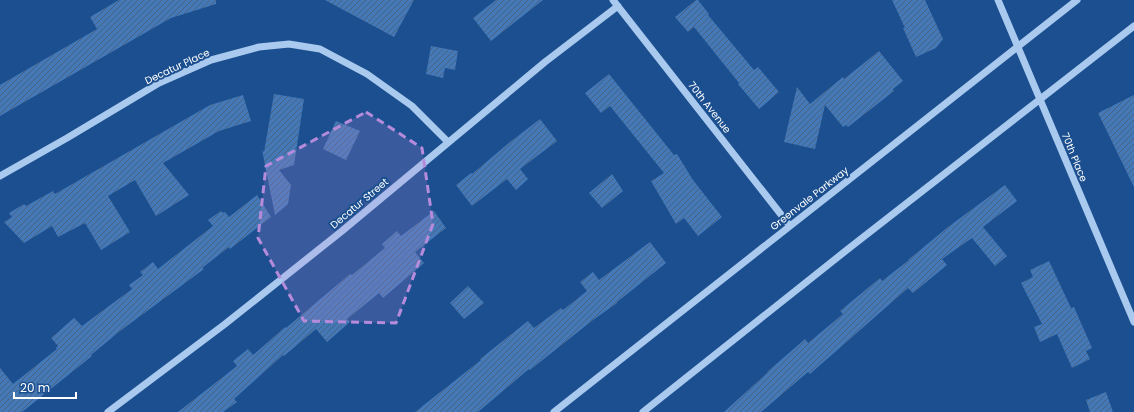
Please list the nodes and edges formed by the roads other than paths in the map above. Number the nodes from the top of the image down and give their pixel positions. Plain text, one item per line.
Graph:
1 (613, 0) edge
2 (998, 0) edge
3 (1077, 0) edge
4 (618, 6) junction
5 (1134, 26) edge
6 (1018, 46) junction
7 (1040, 100) junction
8 (448, 142) junction
9 (0, 176) edge
10 (790, 226) junction
11 (1134, 322) edge
12 (108, 412) edge
13 (554, 412) edge
14 (643, 412) edge

1 - 4 street, 70th Avenue
2 - 6 street, 70th Place
3 - 6 street, Greenvale Parkway
4 - 8 street, Decatur Street
4 - 10 street, 70th Avenue
5 - 7 street
6 - 7 street, 70th Place
6 - 10 street, Greenvale Parkway
7 - 11 street, 70th Place
7 - 14 street
8 - 9 street, Decatur Place
8 - 12 street, Decatur Street
10 - 13 street, Greenvale Parkway

